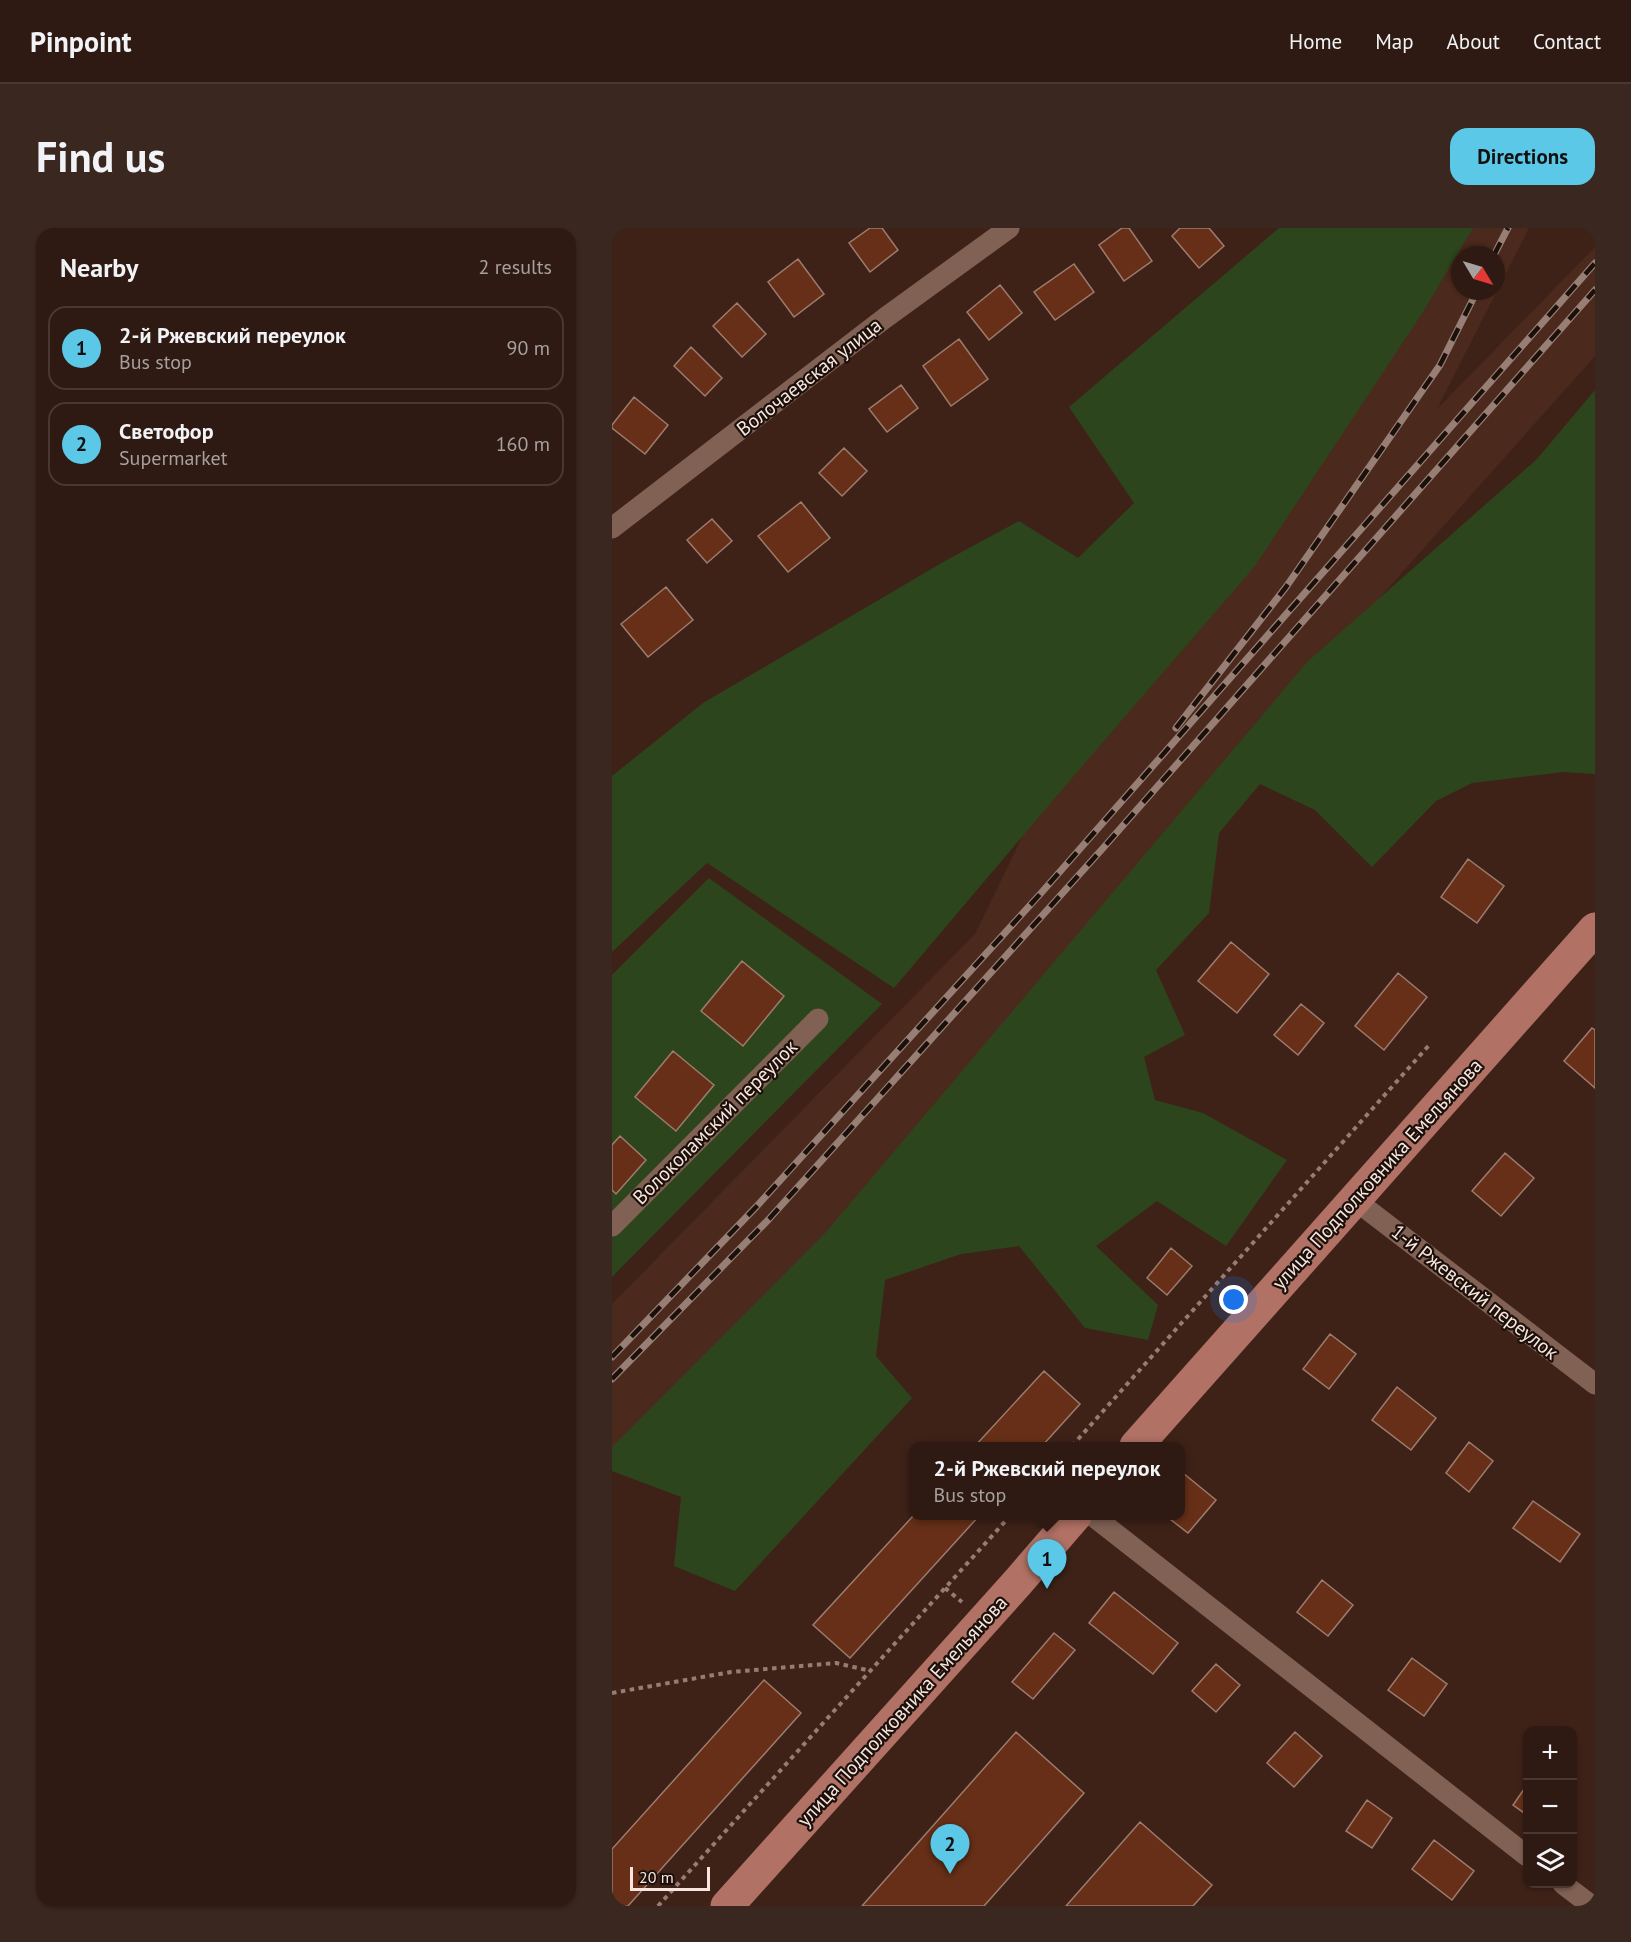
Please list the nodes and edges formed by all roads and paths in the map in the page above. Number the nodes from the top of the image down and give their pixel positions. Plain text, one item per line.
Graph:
1 (1009, 228) edge
2 (612, 528) edge
3 (1595, 929) edge
4 (818, 1019) dead end
5 (1431, 1043) dead end
6 (1355, 1200) junction
7 (612, 1226) edge
8 (1595, 1384) edge
9 (1076, 1442) edge
10 (1139, 1442) edge
11 (1006, 1520) edge
12 (1071, 1520) edge
13 (1099, 1520) edge
14 (871, 1671) junction
15 (612, 1693) edge
16 (1523, 1853) edge
17 (1568, 1888) edge
18 (658, 1906) edge
19 (727, 1906) edge
20 (1592, 1906) edge

1 - 2 street, Волочаевская улица
3 - 6 main road, улица Подполковника Емельянова
4 - 7 street, Волоколамский переулок
5 - 9 path
6 - 8 street, 1-й Ржевский переулок
6 - 10 main road, улица Подполковника Емельянова
11 - 14 path
12 - 19 main road, улица Подполковника Емельянова
13 - 16 street
14 - 15 path
14 - 18 path
17 - 20 street

